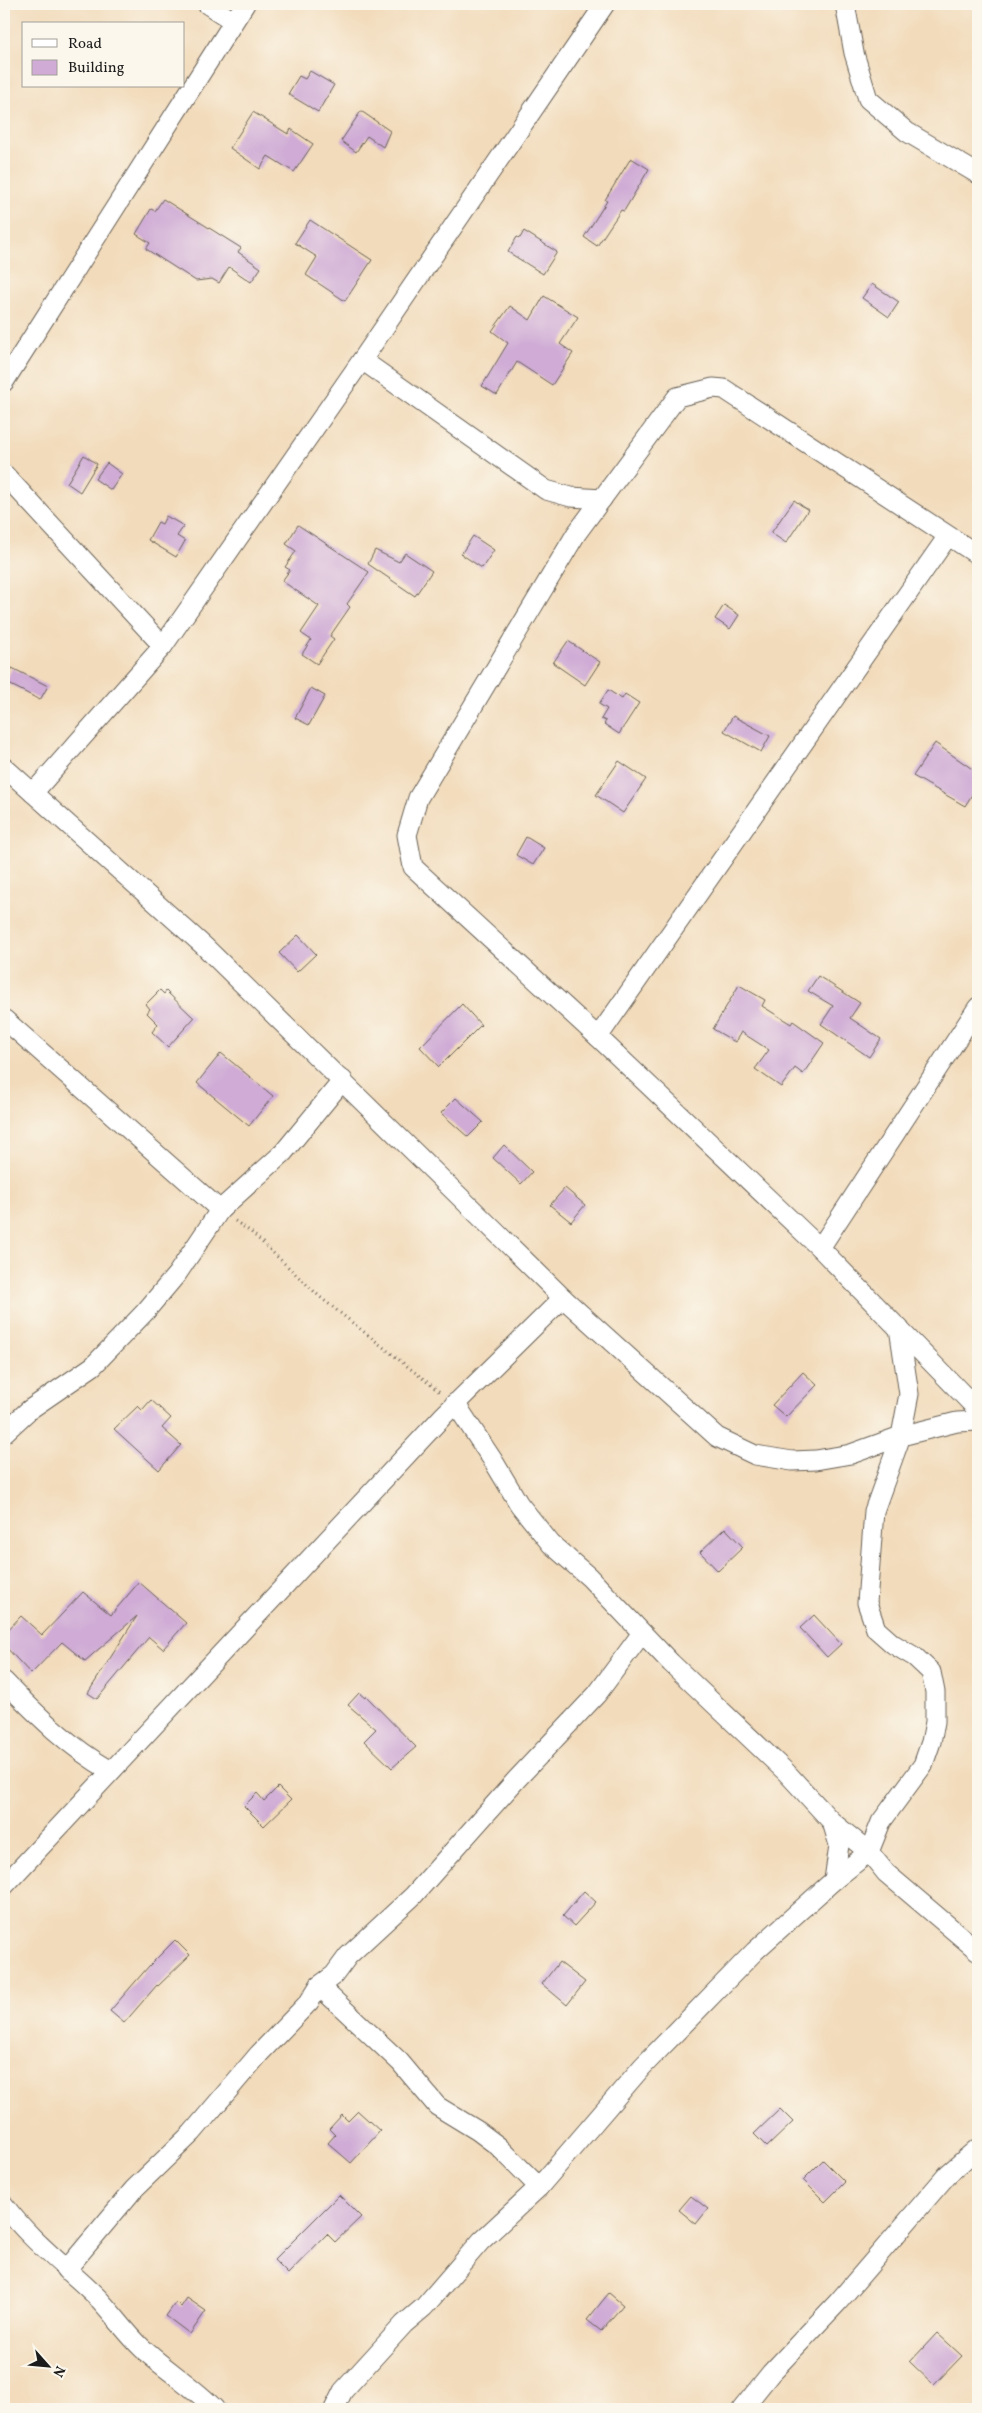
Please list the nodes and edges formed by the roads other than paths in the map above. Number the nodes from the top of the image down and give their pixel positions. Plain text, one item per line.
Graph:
1 (207, 4) edge
2 (245, 4) edge
3 (604, 4) edge
4 (845, 4) edge
5 (233, 21) junction
6 (978, 174) edge
7 (362, 360) junction
8 (4, 382) edge
9 (4, 474) edge
10 (602, 499) junction
11 (948, 536) junction
12 (978, 555) edge
13 (163, 646) junction
14 (4, 766) edge
15 (33, 794) junction
16 (978, 1007) edge
17 (4, 1019) edge
18 (598, 1038) junction
19 (343, 1080) junction
20 (220, 1210) junction
21 (820, 1248) junction
22 (563, 1298) junction
23 (898, 1328) junction
24 (455, 1403) junction
25 (978, 1410) edge
26 (978, 1422) edge
27 (4, 1433) edge
28 (901, 1436) junction
29 (642, 1633) junction
30 (4, 1682) edge
31 (111, 1771) junction
32 (832, 1822) junction
33 (869, 1852) junction
34 (834, 1880) junction
35 (4, 1886) edge
36 (978, 1951) edge
37 (319, 1986) junction
38 (978, 2148) edge
39 (539, 2187) junction
40 (4, 2205) edge
41 (66, 2270) junction
42 (215, 2409) edge
43 (334, 2409) edge
44 (742, 2409) edge

1 - 5 street
2 - 5 street
3 - 7 street
4 - 6 street
5 - 8 street
7 - 10 street
7 - 13 street
9 - 13 street
10 - 11 street
10 - 18 street
11 - 12 street
11 - 18 street
13 - 15 street
14 - 15 street
15 - 19 street
16 - 21 street
17 - 20 street
18 - 21 street
19 - 20 street
19 - 22 street
20 - 27 street
21 - 23 street
22 - 24 street
22 - 28 street
23 - 25 street
23 - 28 street
24 - 29 street
24 - 31 street
26 - 28 street
28 - 33 street
29 - 32 street
29 - 37 street
30 - 31 street
31 - 35 street
32 - 33 street
32 - 34 street
33 - 34 street
33 - 36 street
34 - 39 street
37 - 39 street
37 - 41 street
38 - 44 street
39 - 43 street
40 - 41 street
41 - 42 street

